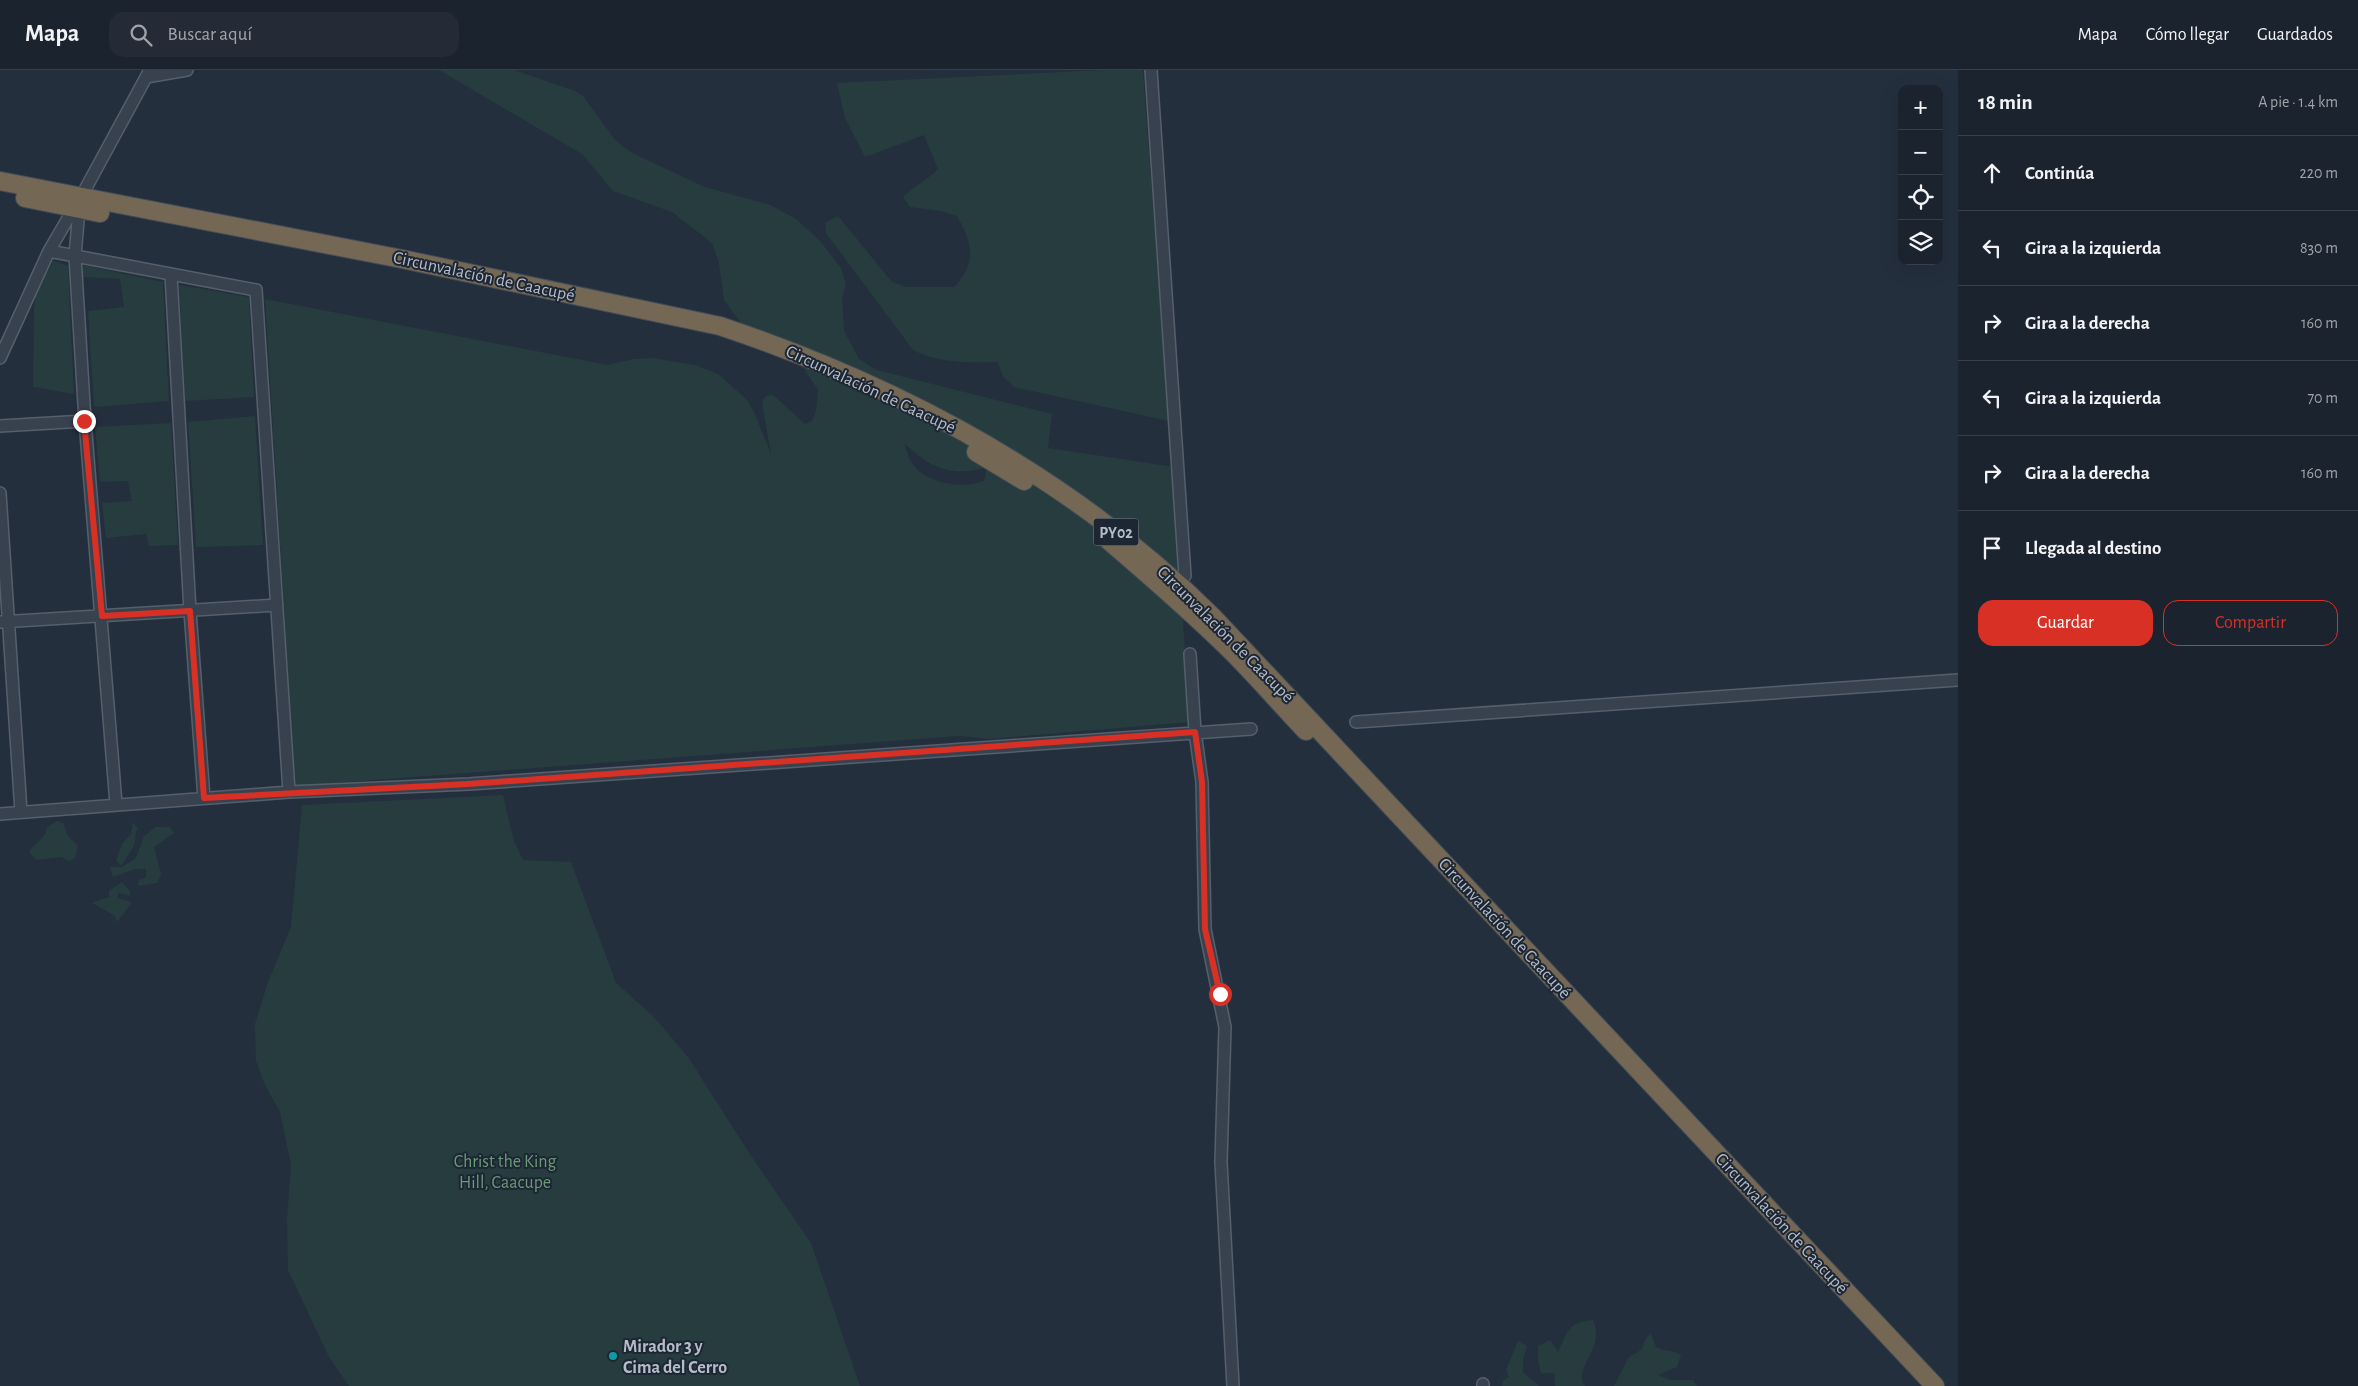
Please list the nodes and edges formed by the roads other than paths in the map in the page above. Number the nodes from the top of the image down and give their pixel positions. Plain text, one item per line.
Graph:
1 (187, 70) edge
2 (1151, 70) edge
3 (148, 74) edge
4 (0, 181) edge
5 (0, 194) edge
6 (78, 205) junction
7 (49, 251) junction
8 (76, 256) junction
9 (171, 275) junction
10 (0, 358) edge
11 (84, 421) junction
12 (0, 426) edge
13 (0, 493) edge
14 (1185, 576) dead end
15 (277, 605) junction
16 (190, 611) junction
17 (102, 616) junction
18 (4, 622) edge
19 (1190, 654) dead end
20 (1958, 680) edge
21 (1356, 722) dead end
22 (1251, 729) dead end
23 (1195, 732) junction
24 (289, 792) junction
25 (204, 798) junction
26 (116, 804) junction
27 (21, 812) junction
28 (0, 814) edge
29 (1233, 1386) edge
30 (1920, 1386) edge
31 (1935, 1386) edge

1 - 3 street
2 - 14 street
3 - 6 street
4 - 6 highway, Circunvalación de Caacupé / PY02
5 - 6 highway, Circunvalación de Caacupé / PY02
6 - 7 street
6 - 8 street
6 - 30 highway, Circunvalación de Caacupé / PY02
6 - 31 highway, Circunvalación de Caacupé / PY02
7 - 8 street
7 - 10 street
8 - 9 street
8 - 11 street
9 - 15 street
9 - 16 street
11 - 12 street
11 - 17 street
13 - 18 street
15 - 16 street
15 - 24 street
16 - 17 street
16 - 25 street
17 - 18 street
17 - 26 street
18 - 27 street
19 - 23 street
20 - 21 street
22 - 23 street
23 - 24 street
23 - 29 street
24 - 25 street
25 - 26 street
26 - 27 street
27 - 28 street

